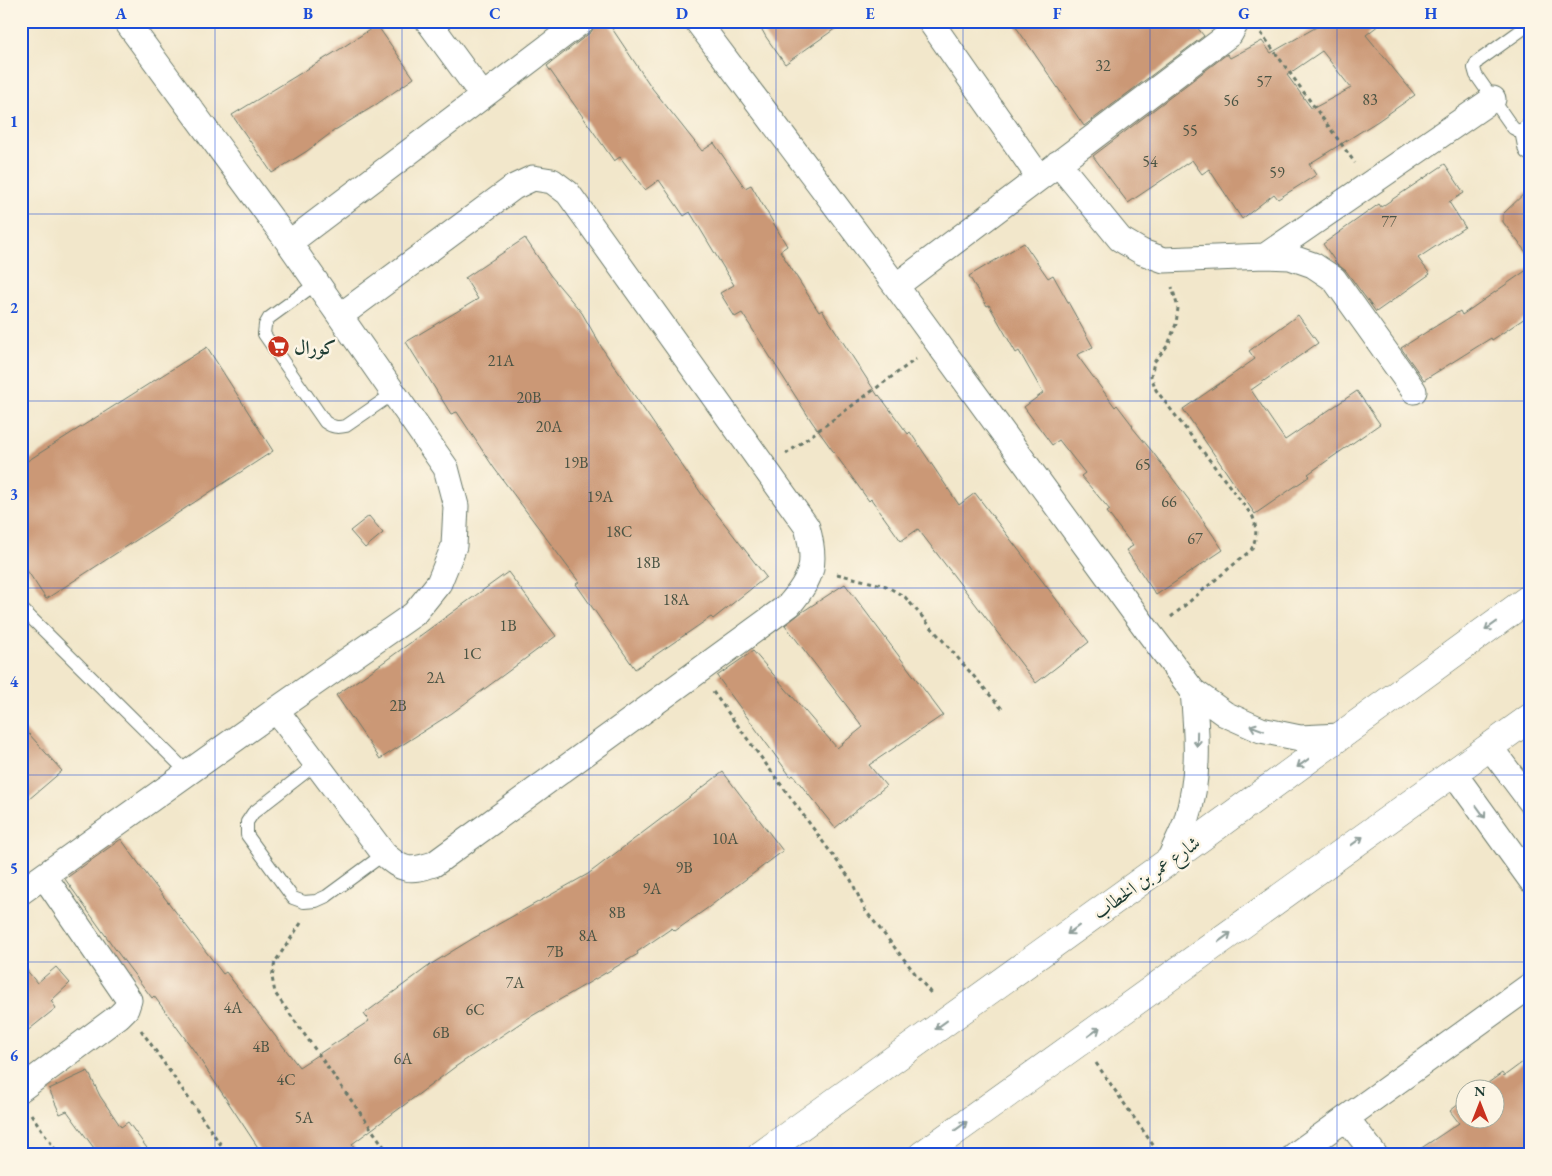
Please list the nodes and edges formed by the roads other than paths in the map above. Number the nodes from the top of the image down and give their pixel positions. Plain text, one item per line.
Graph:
1 (126, 21) edge
2 (428, 21) edge
3 (582, 21) edge
4 (697, 21) edge
5 (930, 21) edge
6 (1246, 23) edge
7 (1531, 23) edge
8 (483, 96) junction
9 (1493, 99) junction
10 (1530, 138) edge
11 (1048, 170) junction
12 (288, 244) junction
13 (1265, 256) junction
14 (317, 284) junction
15 (896, 286) junction
16 (340, 316) junction
17 (1414, 391) dead end
18 (394, 393) junction
19 (1531, 597) edge
20 (21, 608) edge
21 (1193, 691) junction
22 (276, 710) junction
23 (1531, 717) edge
24 (1340, 736) junction
25 (1489, 746) junction
26 (316, 764) junction
27 (1453, 772) junction
28 (188, 773) junction
29 (1531, 802) edge
30 (384, 854) junction
31 (1169, 861) junction
32 (44, 876) junction
33 (1531, 880) edge
34 (21, 892) edge
35 (1531, 986) edge
36 (24, 1098) edge
37 (1347, 1119) junction
38 (760, 1155) edge
39 (922, 1155) edge
40 (1295, 1155) edge
41 (1375, 1155) edge

1 - 12 street
2 - 8 street
3 - 8 street
4 - 15 street
5 - 11 street
6 - 11 street
7 - 9 lane
8 - 12 street
9 - 10 lane
9 - 13 street
11 - 13 street
11 - 15 street
12 - 14 street
13 - 17 street
14 - 16 street
14 - 18 lane
15 - 21 street
16 - 18 street
16 - 30 street
18 - 22 street
19 -> 24 street, شارع عمر بن الخطاب
20 - 28 lane
24 -> 21 street
21 -> 31 street
22 - 26 street
22 - 28 street
23 - 25 street
24 -> 31 street, شارع عمر بن الخطاب
25 - 27 street
25 - 29 street
26 - 30 street
26 - 30 lane
27 -> 33 street
39 -> 27 street
28 - 32 street
31 -> 38 street, شارع عمر بن الخطاب
32 - 34 street
32 - 36 street
35 - 37 street
37 - 40 street
37 - 41 street

